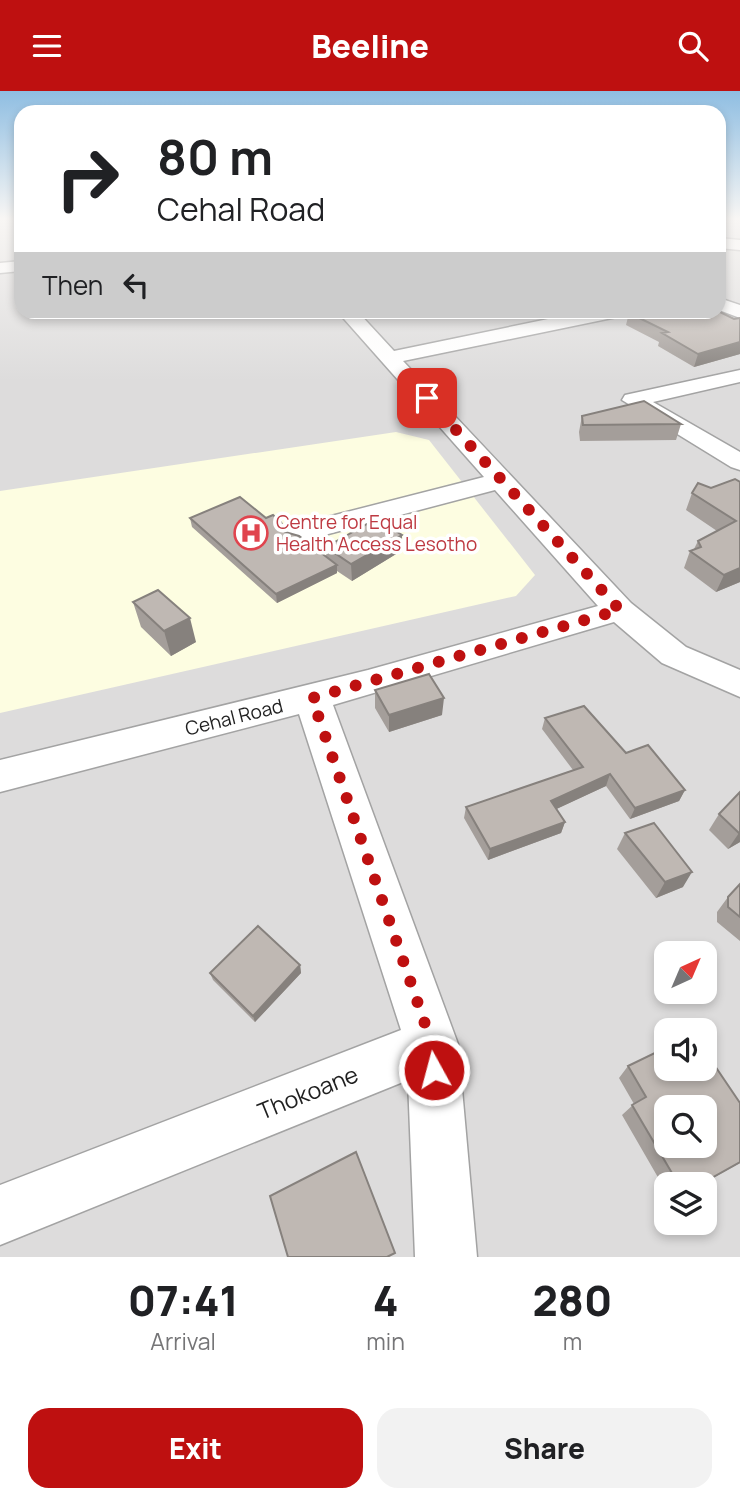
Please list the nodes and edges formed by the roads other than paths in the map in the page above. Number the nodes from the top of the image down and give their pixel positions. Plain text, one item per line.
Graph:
1 (353, 319) edge
2 (578, 319) edge
3 (389, 358) junction
4 (740, 376) edge
5 (740, 462) edge
6 (499, 481) junction
7 (298, 533) edge
8 (620, 610) junction
9 (740, 684) edge
10 (312, 698) junction
11 (0, 776) edge
12 (432, 1044) junction
13 (0, 1215) edge
14 (446, 1257) edge

1 - 3 street
2 - 3 street
3 - 6 street
4 - 5 street
6 - 7 street
6 - 8 street
8 - 9 street
8 - 10 street, Cehal Road
10 - 11 street, Cehal Road
10 - 12 street
12 - 13 street, Thokoane
12 - 14 street

